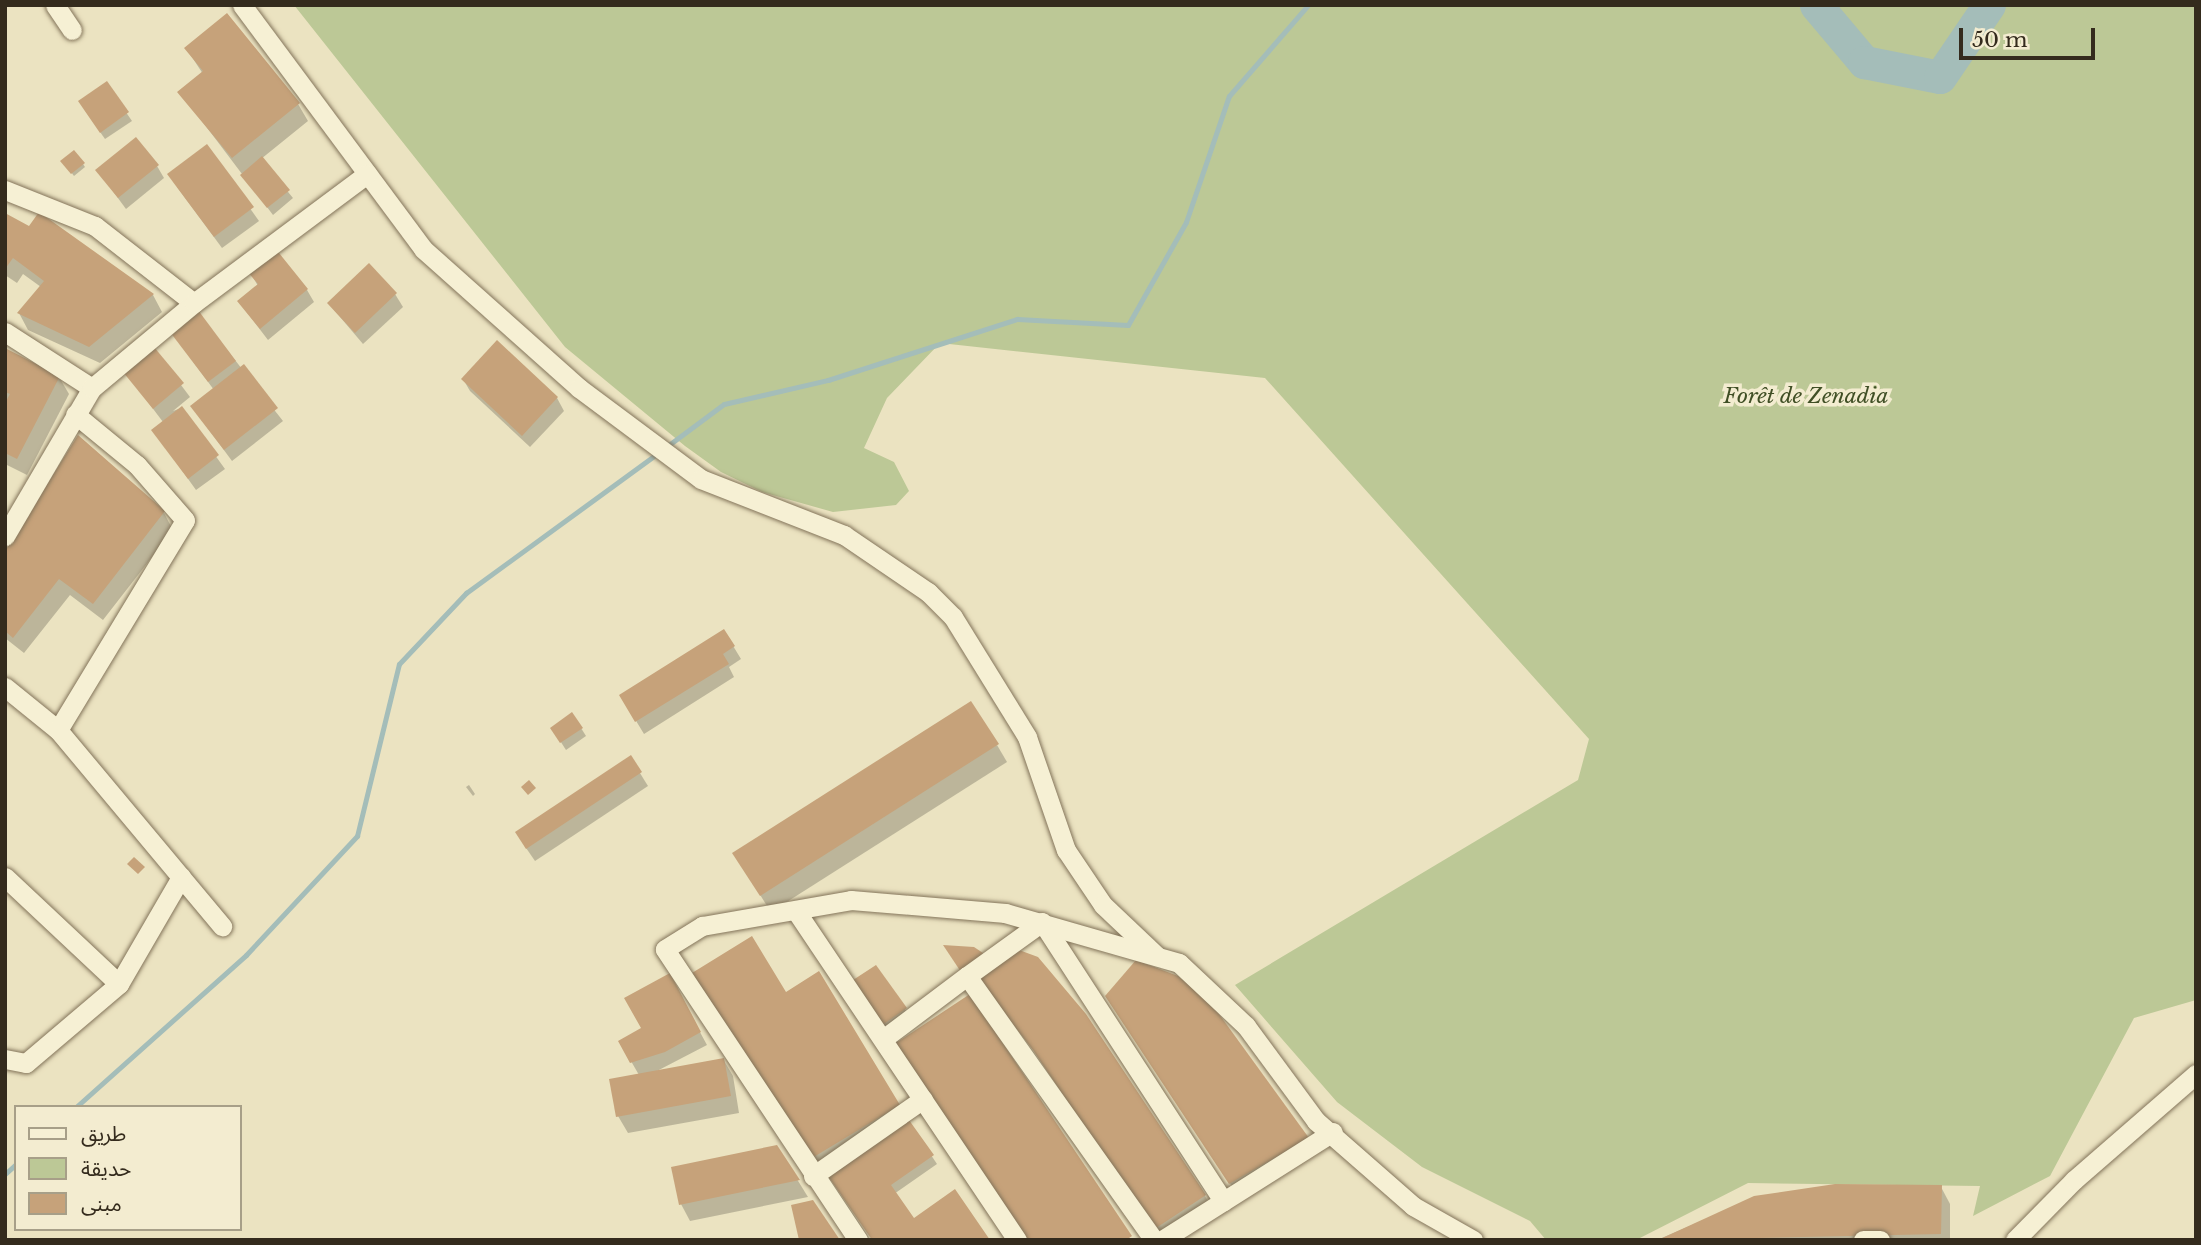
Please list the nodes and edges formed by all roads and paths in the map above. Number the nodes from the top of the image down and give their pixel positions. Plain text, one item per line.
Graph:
1 (55, 5) edge
2 (242, 5) edge
3 (72, 30) dead end
4 (367, 174) junction
5 (5, 190) edge
6 (194, 303) junction
7 (5, 332) edge
8 (92, 388) junction
9 (75, 414) junction
10 (8, 525) edge
11 (5, 687) edge
12 (58, 730) junction
13 (5, 877) edge
14 (181, 877) junction
15 (796, 911) junction
16 (1042, 922) junction
17 (222, 926) dead end
18 (1157, 956) junction
19 (967, 976) junction
20 (119, 984) junction
21 (883, 1039) junction
22 (5, 1059) edge
23 (2196, 1074) edge
24 (923, 1099) junction
25 (1333, 1132) junction
26 (813, 1175) junction
27 (1223, 1201) junction
28 (859, 1240) edge
29 (1017, 1240) edge
30 (1154, 1240) edge
31 (1162, 1240) edge
32 (1473, 1240) edge
33 (1863, 1240) edge
34 (1880, 1240) edge
35 (2015, 1240) edge

1 - 3 street
2 - 4 street
4 - 6 street
4 - 18 street
5 - 6 street
6 - 8 street
7 - 8 street
8 - 9 street
9 - 10 street
9 - 12 street
11 - 12 street
12 - 14 street
13 - 20 street
14 - 17 street
14 - 20 street
15 - 16 street
15 - 21 street
15 - 26 street
16 - 18 street
16 - 19 street
16 - 27 street
18 - 25 street
19 - 21 street
19 - 30 street
20 - 22 street
21 - 24 street
23 - 35 street
24 - 26 street
24 - 29 street
25 - 27 street
25 - 32 street
26 - 28 street
27 - 31 street
33 - 34 street

